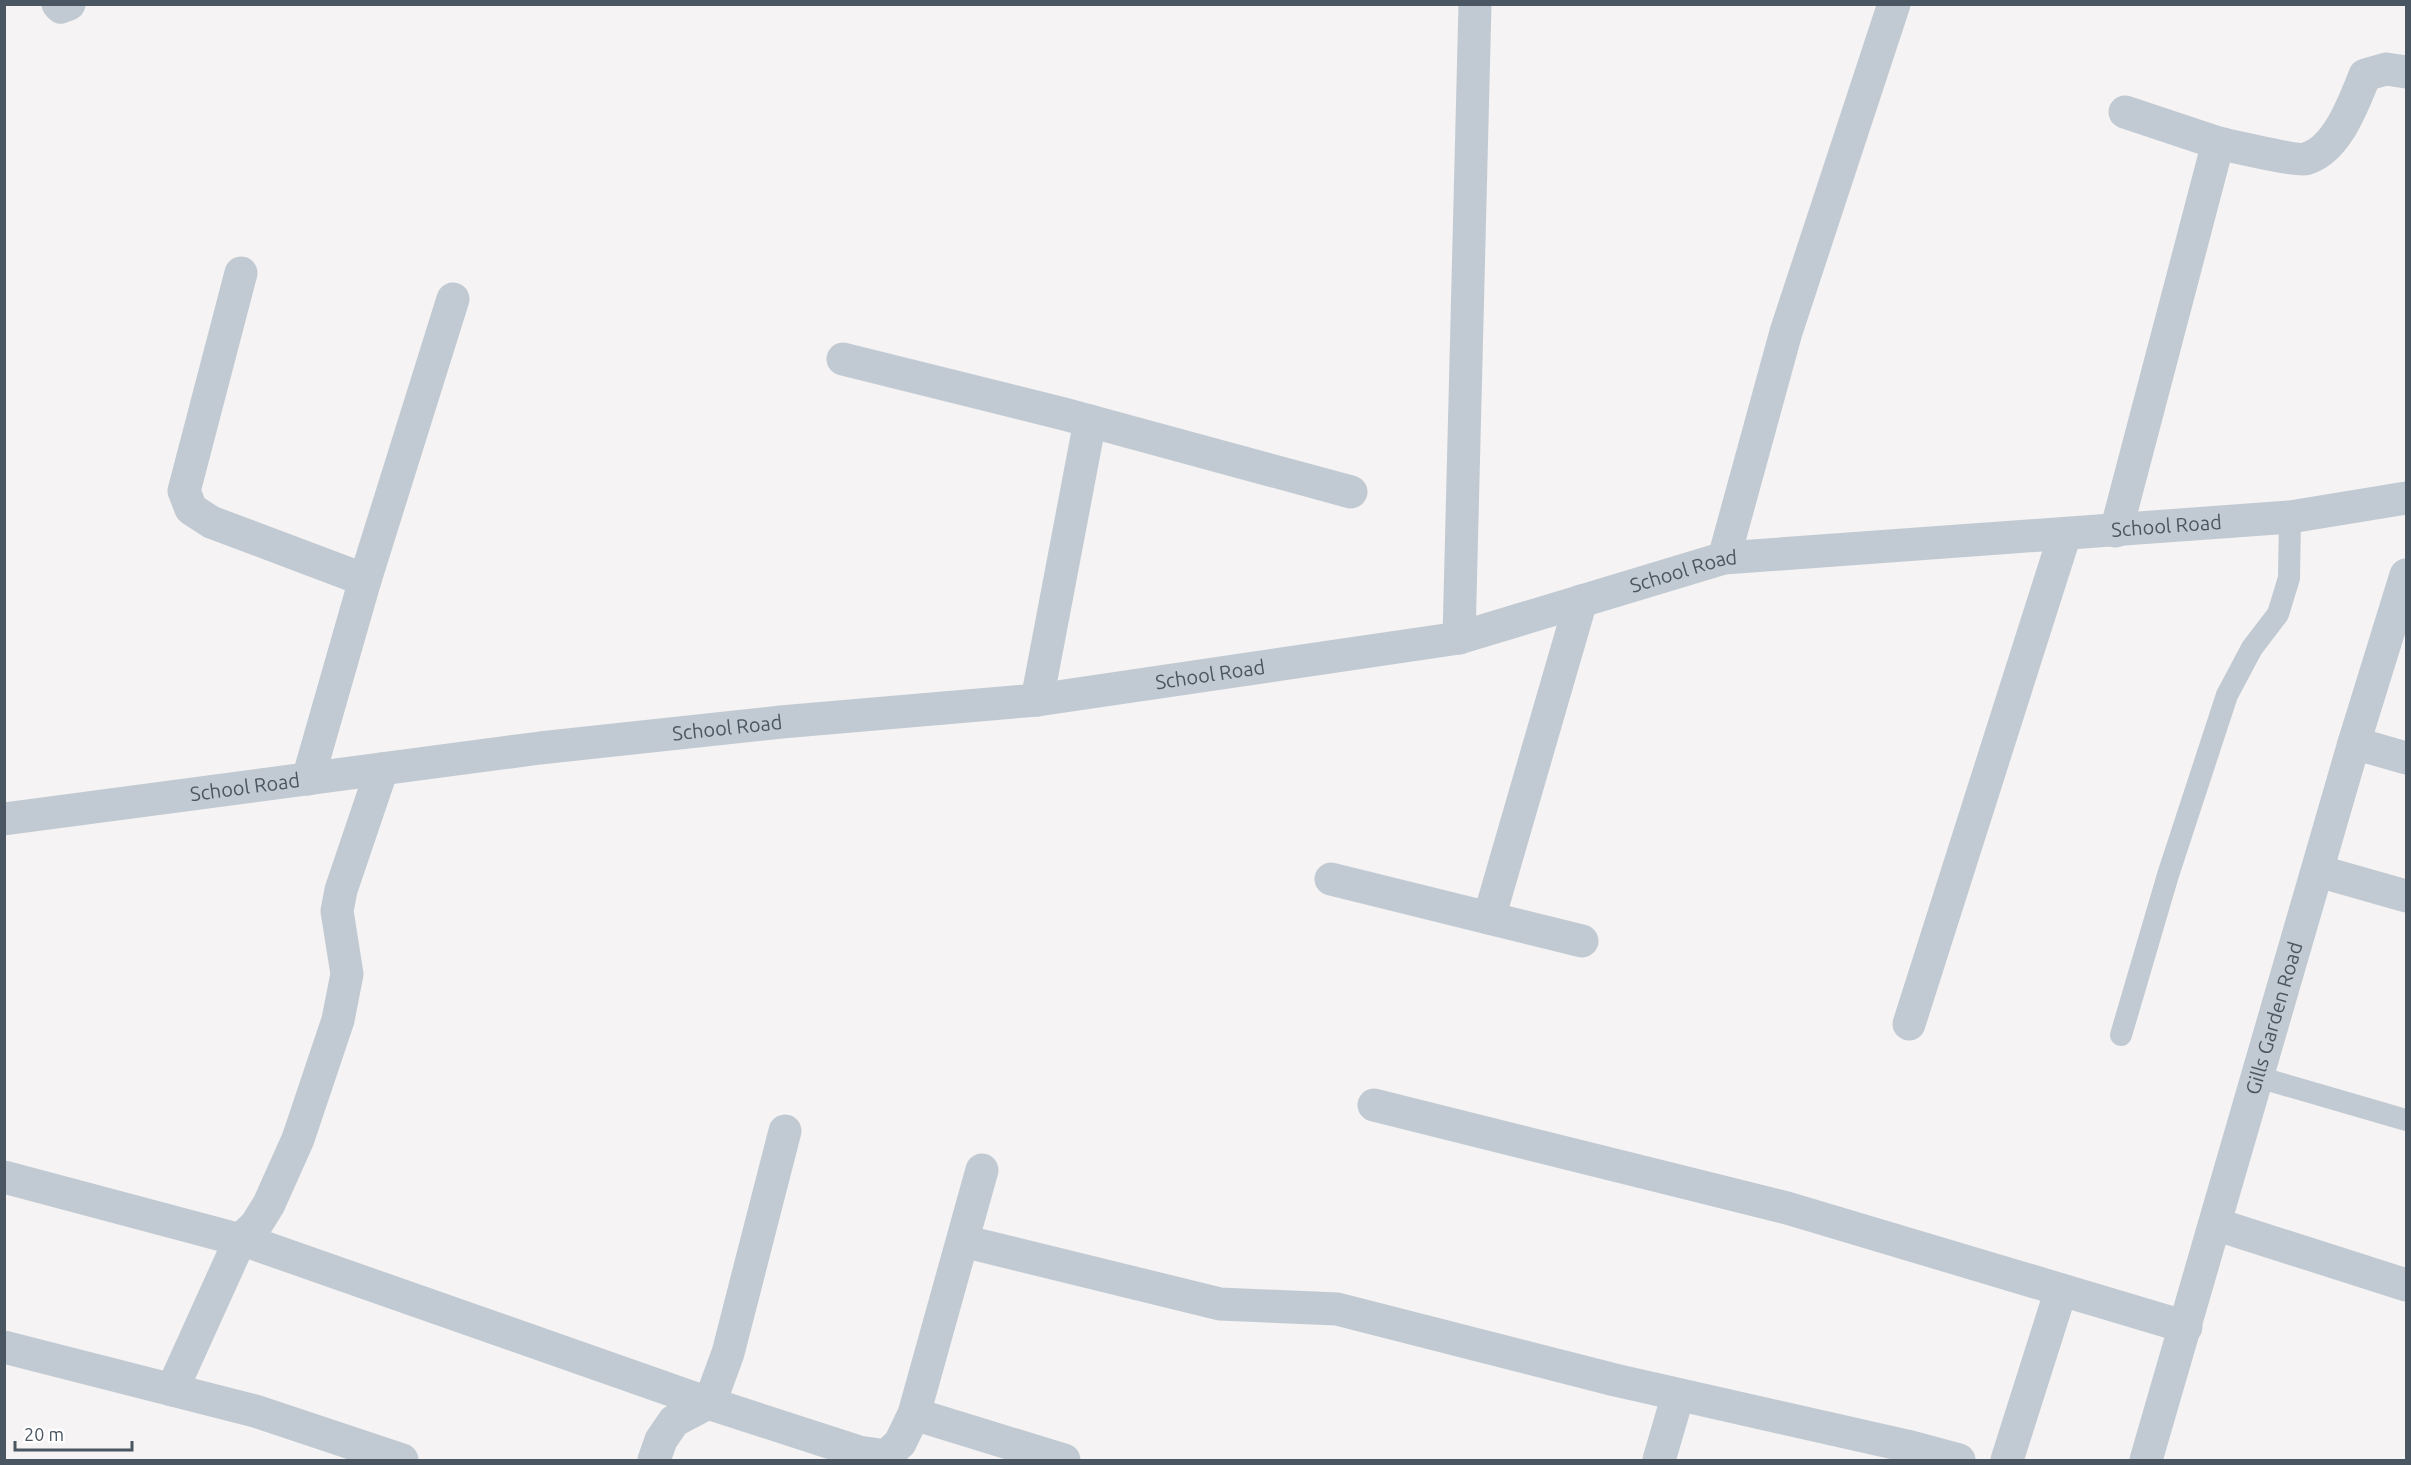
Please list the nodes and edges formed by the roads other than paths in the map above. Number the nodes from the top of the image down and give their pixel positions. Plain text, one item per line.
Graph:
1 (58, 4) edge
2 (69, 4) edge
3 (1475, 4) edge
4 (1894, 4) edge
5 (2406, 72) edge
6 (2125, 112) dead end
7 (2218, 143) junction
8 (241, 273) dead end
9 (453, 299) dead end
10 (843, 359) dead end
11 (1090, 421) junction
12 (1351, 492) dead end
13 (2406, 498) edge
14 (2290, 517) junction
15 (2116, 531) junction
16 (2065, 534) junction
17 (1724, 558) junction
18 (2406, 575) edge
19 (364, 580) junction
20 (1581, 601) junction
21 (1459, 638) junction
22 (1037, 700) junction
23 (2354, 743) junction
24 (2406, 758) edge
25 (382, 769) junction
26 (308, 779) junction
27 (4, 819) edge
28 (2318, 871) junction
29 (1331, 879) dead end
30 (2406, 896) edge
31 (1489, 918) junction
32 (1582, 941) dead end
33 (1909, 1024) dead end
34 (2121, 1035) dead end
35 (2258, 1077) junction
36 (1374, 1105) dead end
37 (2406, 1120) edge
38 (784, 1131) dead end
39 (982, 1170) dead end
40 (4, 1177) edge
41 (2215, 1224) junction
42 (240, 1240) junction
43 (963, 1240) junction
44 (2406, 1285) edge
45 (2061, 1290) junction
46 (2186, 1327) junction
47 (4, 1347) edge
48 (172, 1390) junction
49 (1678, 1395) junction
50 (708, 1403) junction
51 (914, 1414) junction
52 (402, 1461) edge
53 (654, 1461) edge
54 (1064, 1461) edge
55 (1659, 1461) edge
56 (1959, 1461) edge
57 (2007, 1461) edge
58 (2146, 1461) edge

1 - 2 street
3 - 21 street
4 - 17 street
5 - 7 street
6 - 7 street
7 - 15 street
8 - 19 street
9 - 19 street
10 - 11 street
11 - 12 street
11 - 22 street
13 - 14 street, School Road
14 - 15 street, School Road
14 - 34 lane
15 - 16 street, School Road
16 - 17 street, School Road
16 - 33 street
17 - 20 street, School Road
18 - 23 street, Gills Garden Road
19 - 26 street
20 - 21 street, School Road
20 - 31 street
21 - 22 street, School Road
22 - 25 street, School Road
23 - 24 street
23 - 28 street, Gills Garden Road
25 - 26 street, School Road
25 - 42 street
26 - 27 street, School Road
28 - 30 street
28 - 35 street, Gills Garden Road
29 - 31 street
31 - 32 street
35 - 37 lane
35 - 41 street, Gills Garden Road
36 - 45 street
38 - 50 street
39 - 43 street
40 - 42 street
41 - 44 street
41 - 46 street, Gills Garden Road
42 - 48 street
42 - 50 street
43 - 49 street
43 - 51 street
45 - 46 street
45 - 57 street
46 - 58 street, Gills Garden Road
47 - 48 street
48 - 52 street
49 - 55 street
49 - 56 street
50 - 51 street
50 - 53 street
51 - 54 street

